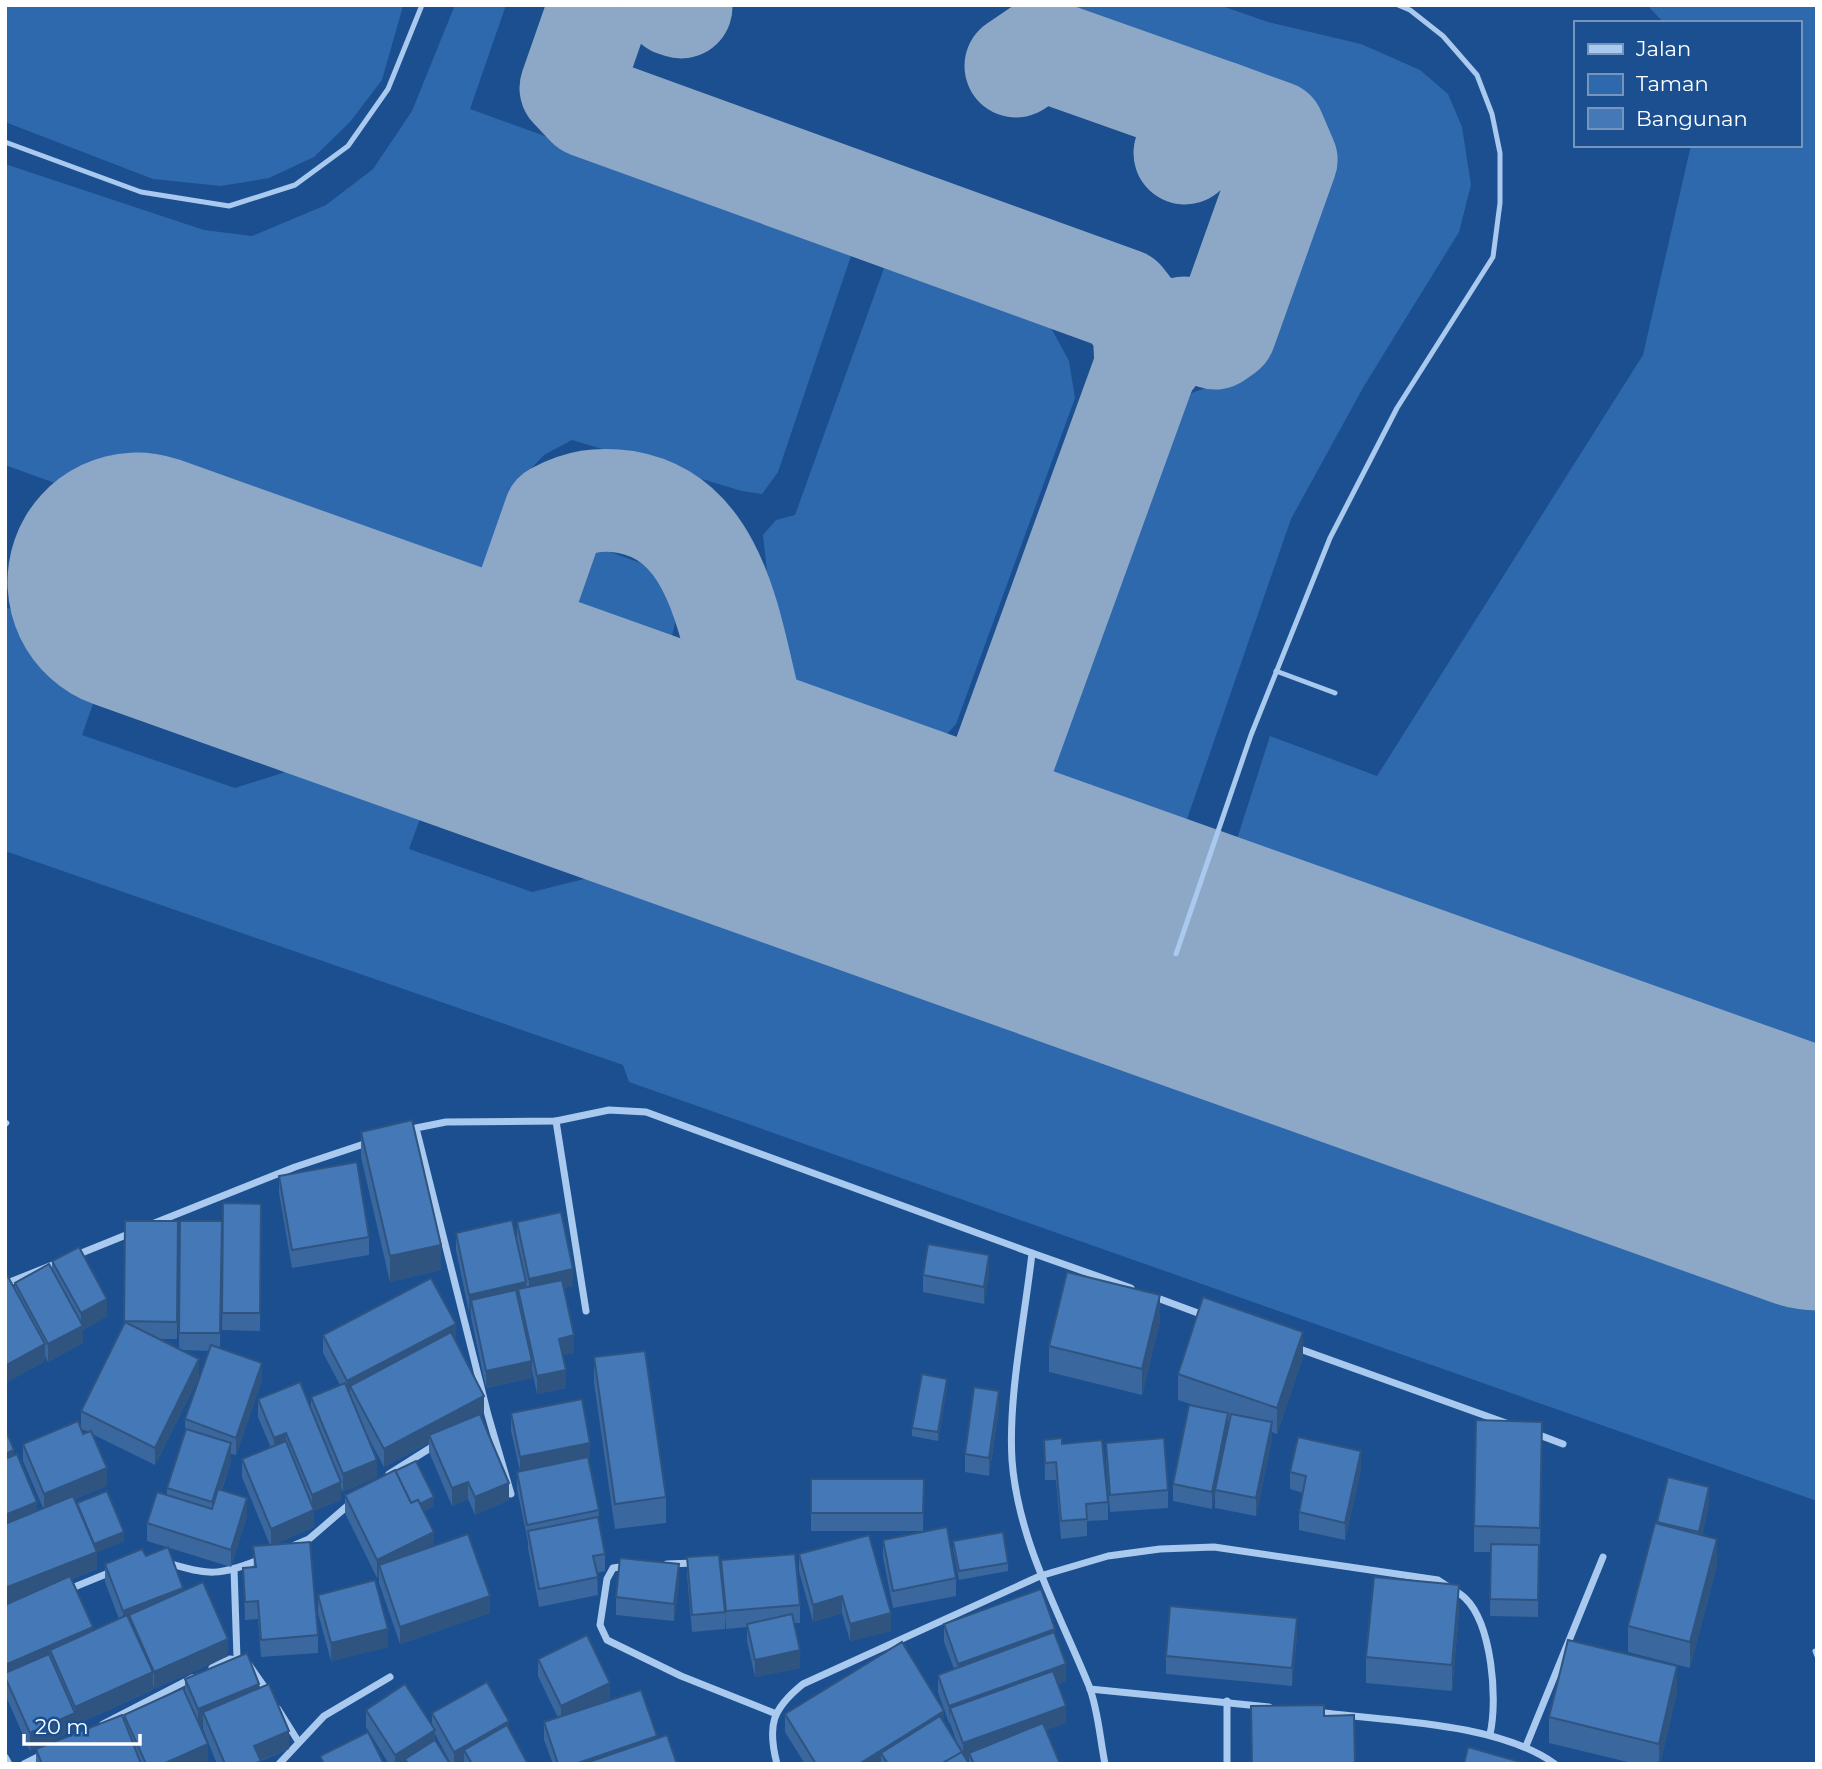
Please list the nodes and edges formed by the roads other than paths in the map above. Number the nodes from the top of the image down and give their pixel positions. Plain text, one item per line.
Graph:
1 (422, 5) edge
2 (1398, 5) edge
3 (5, 142) edge
4 (1276, 671) junction
5 (1335, 693) dead end
6 (1176, 954) dead end
7 (556, 1121) junction
8 (416, 1128) junction
9 (404, 1132) edge
10 (379, 1139) edge
11 (1032, 1253) junction
12 (5, 1284) edge
13 (1136, 1290) edge
14 (1149, 1295) edge
15 (586, 1311) dead end
16 (1214, 1318) edge
17 (1291, 1346) edge
18 (488, 1415) junction
19 (478, 1421) edge
20 (1511, 1425) edge
21 (1524, 1430) edge
22 (447, 1438) edge
23 (1563, 1444) dead end
24 (378, 1481) edge
25 (511, 1494) edge
26 (358, 1497) edge
27 (284, 1549) edge
28 (272, 1554) edge
29 (1603, 1557) dead end
30 (156, 1559) edge
31 (698, 1563) edge
32 (659, 1564) edge
33 (633, 1565) edge
34 (122, 1568) edge
35 (234, 1569) junction
36 (1040, 1576) junction
37 (57, 1593) edge
38 (236, 1658) junction
39 (390, 1677) dead end
40 (1090, 1689) junction
41 (1227, 1702) junction
42 (1282, 1708) edge
43 (1310, 1712) edge
44 (774, 1713) junction
45 (97, 1727) edge
46 (1490, 1734) junction
47 (298, 1741) junction
48 (1526, 1746) junction
49 (48, 1751) edge
50 (5, 1757) edge
51 (9, 1764) edge
52 (24, 1764) edge
53 (279, 1764) edge
54 (777, 1764) edge
55 (1105, 1764) edge
56 (1227, 1764) edge
57 (1555, 1764) edge

1 - 3 lane
2 - 4 lane
4 - 5 lane
4 - 6 lane
7 - 8 street
7 - 11 street
7 - 15 street
8 - 9 street
8 - 18 street
10 - 12 street
11 - 13 street
11 - 36 street
14 - 16 street
17 - 20 street
18 - 19 street
18 - 25 street
21 - 23 street
22 - 24 street
26 - 27 street
28 - 35 street
29 - 48 street
30 - 35 street
31 - 32 street
33 - 44 street
34 - 37 street
35 - 38 street
36 - 40 street
36 - 44 street
36 - 46 street
38 - 45 street
38 - 47 street
39 - 47 street
40 - 41 street
40 - 55 street
41 - 42 street
41 - 56 street
43 - 46 street
44 - 54 street
46 - 48 street
47 - 53 street
48 - 57 street
49 - 52 street
50 - 51 street

